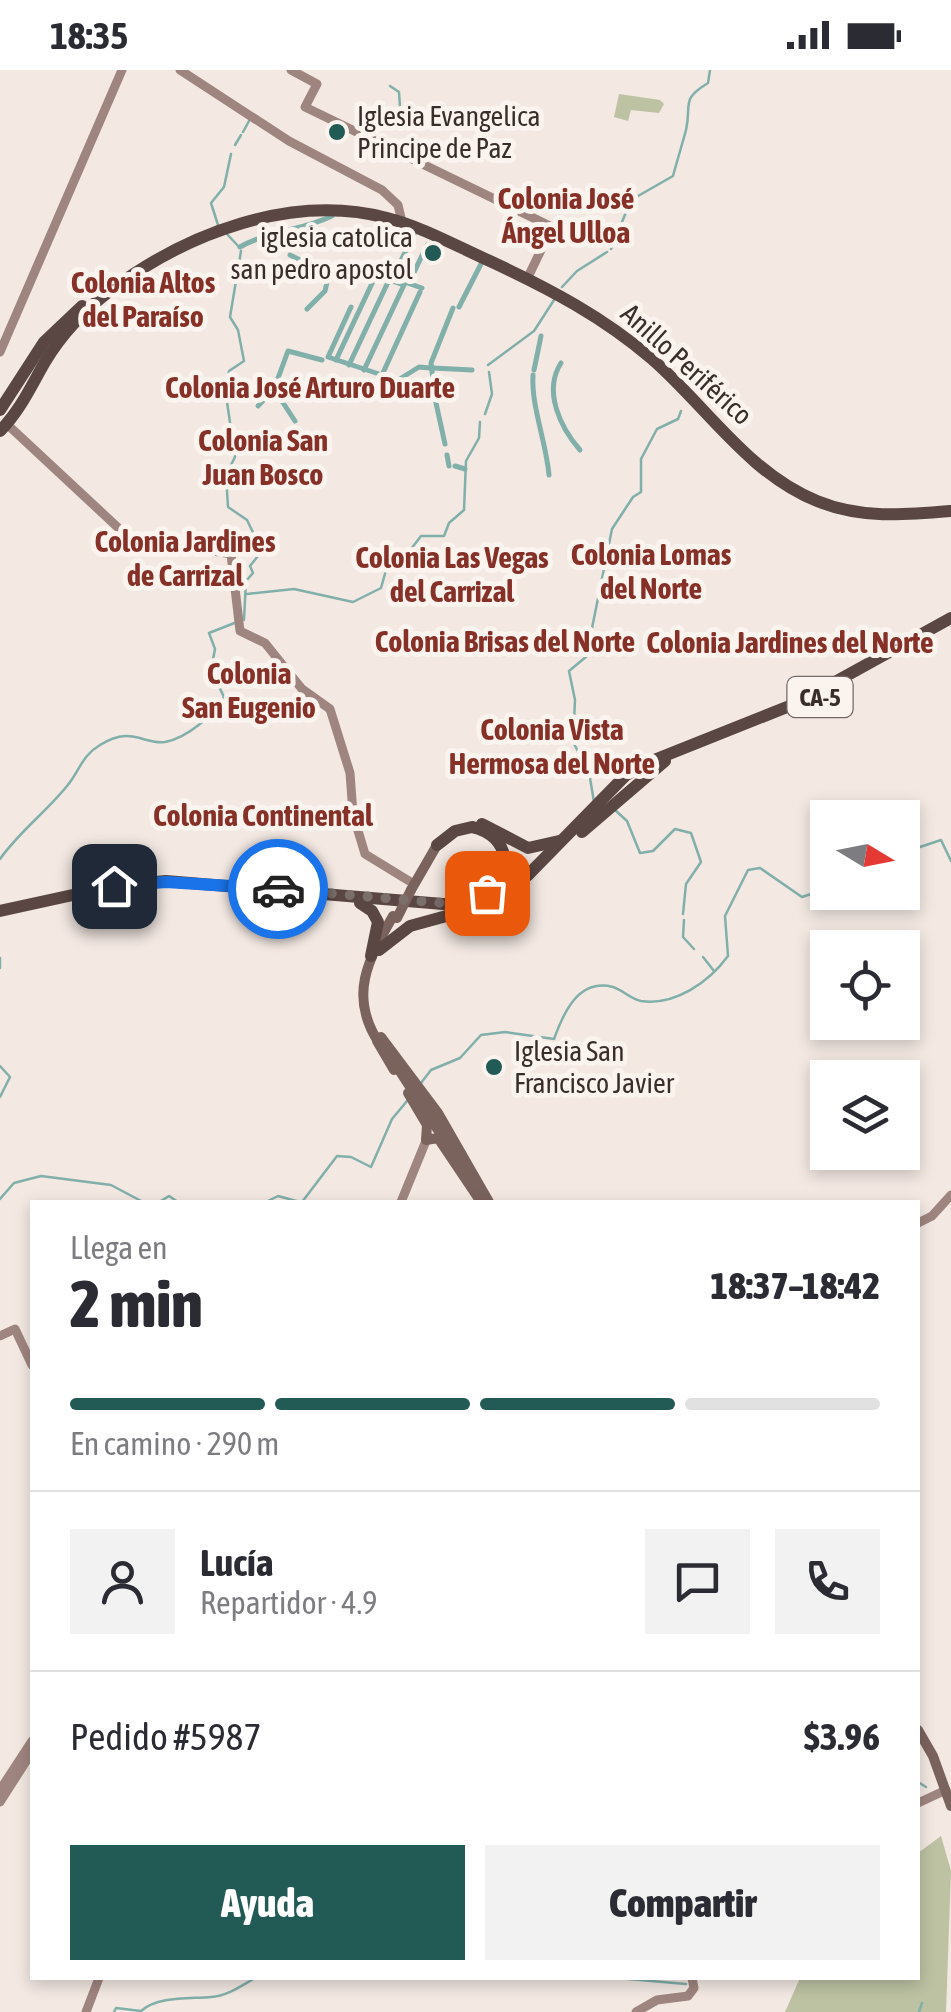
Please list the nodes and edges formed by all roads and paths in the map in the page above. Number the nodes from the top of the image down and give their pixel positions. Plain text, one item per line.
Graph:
1 (122, 70) edge
2 (180, 70) edge
3 (291, 70) edge
4 (402, 220) junction
5 (530, 273) junction
6 (82, 306) junction
7 (0, 352) edge
8 (0, 410) edge
9 (3, 426) edge
10 (951, 508) edge
11 (951, 621) edge
12 (626, 776) junction
13 (636, 788) junction
14 (616, 796) junction
15 (566, 838) junction
16 (437, 845) junction
17 (413, 887) junction
18 (360, 903) junction
19 (455, 904) junction
20 (472, 909) junction
21 (0, 914) edge
22 (375, 953) junction
23 (379, 1039) junction
24 (438, 1112) junction
25 (430, 1126) junction
26 (426, 1140) junction
27 (951, 1196) edge
28 (402, 1200) edge
29 (484, 1200) edge
30 (484, 1200) edge
31 (484, 1200) edge
32 (920, 1222) edge
33 (0, 1336) edge
34 (30, 1361) edge
35 (920, 1733) edge
36 (30, 1743) edge
37 (30, 1755) edge
38 (0, 1790) edge
39 (946, 1790) junction
40 (0, 1802) edge
41 (920, 1802) edge
42 (951, 1806) edge
43 (98, 1980) edge
44 (692, 1980) edge
45 (86, 2012) edge
46 (636, 2012) edge

1 - 7 street
2 - 4 street
3 - 5 street
4 - 5 highway, Anillo Periférico
4 - 6 highway, Anillo Periférico
4 - 9 highway, Anillo Periférico
4 - 10 highway, Anillo Periférico
5 - 10 highway, Anillo Periférico
6 - 8 highway
6 - 9 highway, Anillo Periférico
9 - 17 street
11 - 12 highway, CA-5
11 - 13 highway, CA-5
12 - 13 highway
12 - 14 highway, CA-5
13 - 14 highway, CA-5
14 - 15 highway, CA-5
14 - 20 highway, CA-5
15 - 16 highway
15 - 19 highway, CA-5
16 - 17 main road
16 - 19 highway
17 - 22 main road, bridge
18 - 20 highway, CA-5
18 - 21 highway, CA-5
18 - 22 highway
19 - 21 highway, CA-5
20 - 22 highway
22 - 23 main road
23 - 24 main road
23 - 25 main road
23 - 29 main road, bridge
24 - 25 street
24 - 30 main road
25 - 26 main road
26 - 28 street
26 - 31 main road
27 - 32 street
33 - 34 street
35 - 39 main road
36 - 38 street
37 - 40 street
39 - 41 street
39 - 42 main road
43 - 45 street
44 - 46 street

